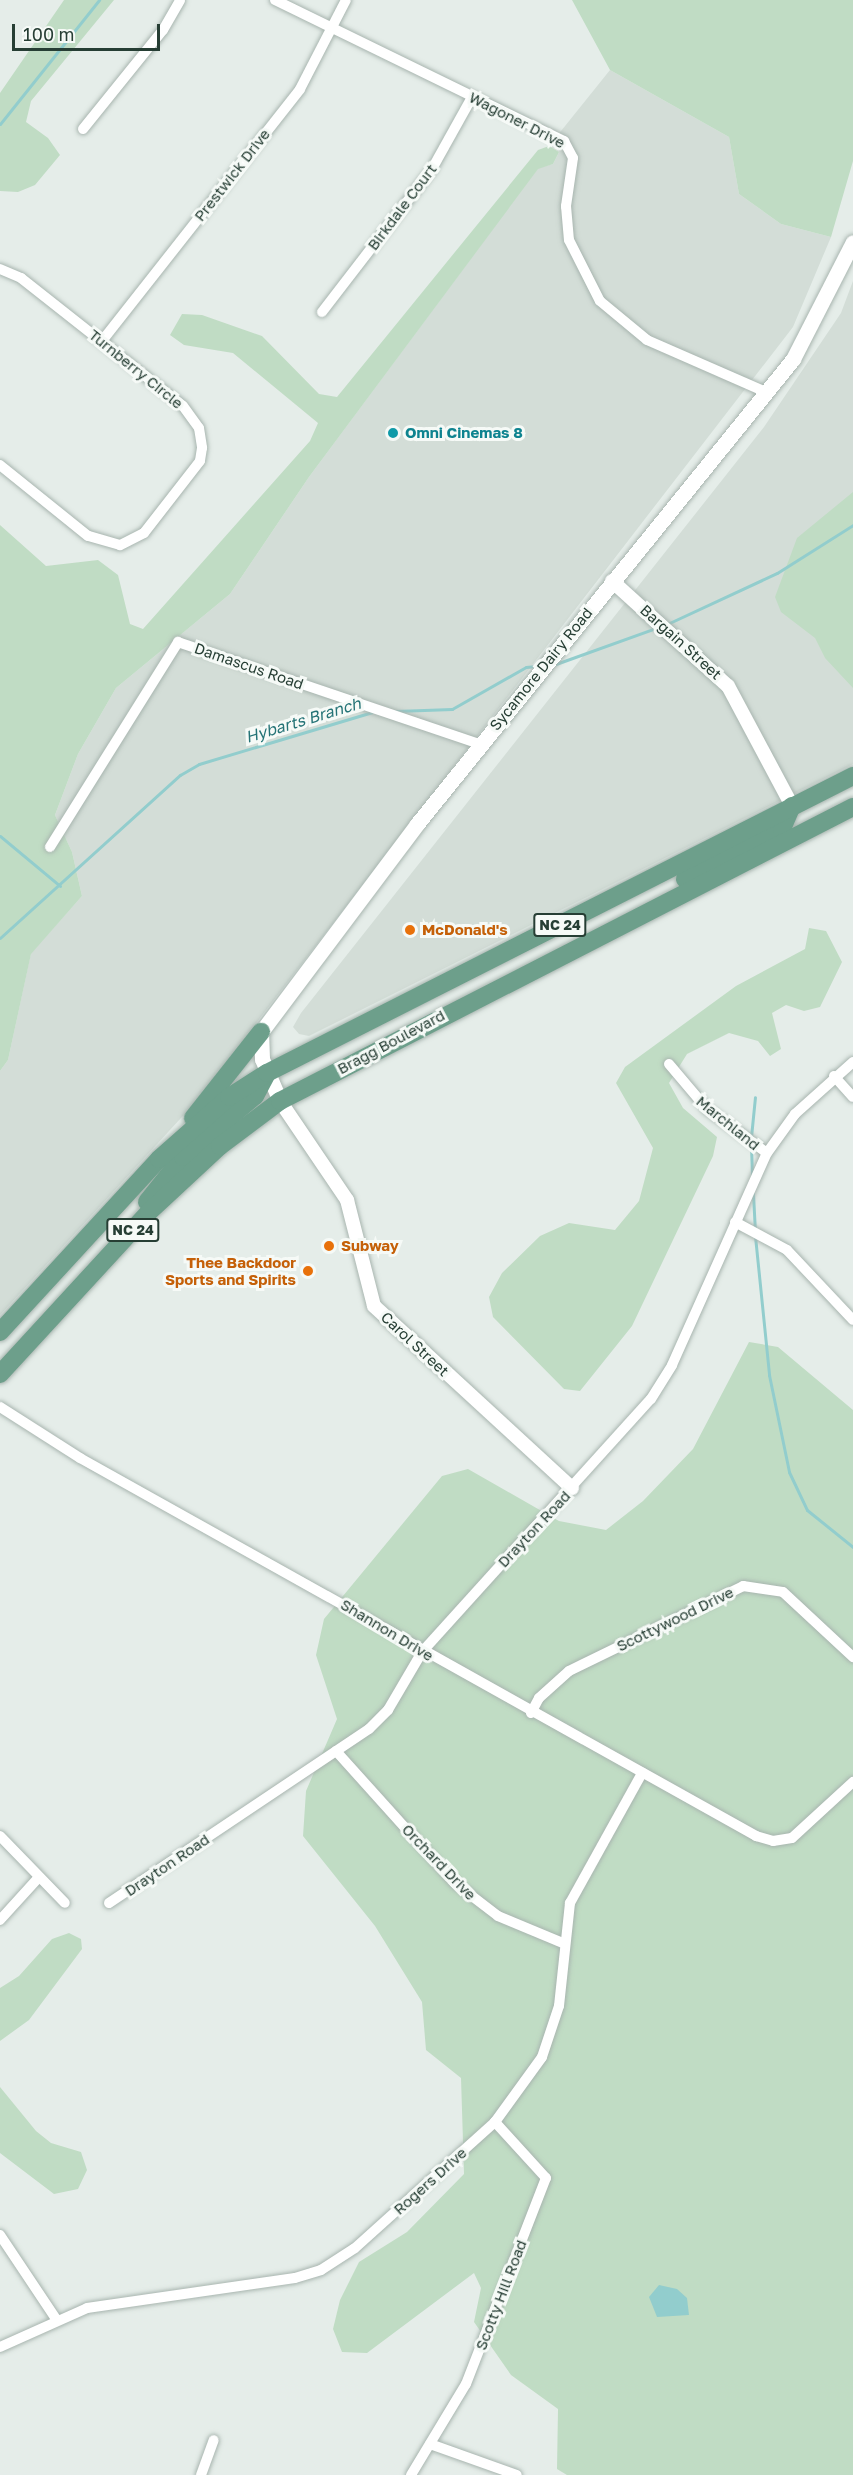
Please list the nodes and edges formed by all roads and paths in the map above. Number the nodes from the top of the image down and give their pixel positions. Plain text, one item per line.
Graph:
1 (180, 0) edge
2 (274, 0) edge
3 (346, 0) edge
4 (333, 26) junction
5 (472, 97) junction
6 (83, 129) dead end
7 (853, 242) edge
8 (0, 269) edge
9 (322, 312) dead end
10 (102, 340) junction
11 (766, 392) junction
12 (0, 465) edge
13 (612, 581) junction
14 (480, 744) junction
15 (853, 776) edge
16 (792, 806) junction
17 (853, 807) edge
18 (50, 847) dead end
19 (595, 937) junction
20 (261, 1032) junction
21 (853, 1062) edge
22 (669, 1064) dead end
23 (267, 1073) junction
24 (834, 1076) junction
25 (853, 1096) edge
26 (280, 1101) junction
27 (767, 1154) junction
28 (159, 1159) junction
29 (735, 1222) junction
30 (106, 1258) junction
31 (853, 1320) edge
32 (0, 1332) edge
33 (0, 1374) edge
34 (0, 1407) edge
35 (572, 1488) junction
36 (422, 1652) junction
37 (853, 1657) edge
38 (531, 1713) junction
39 (336, 1751) junction
40 (642, 1773) junction
41 (853, 1782) edge
42 (0, 1836) edge
43 (39, 1877) junction
44 (65, 1903) dead end
45 (109, 1904) dead end
46 (0, 1920) edge
47 (563, 1943) junction
48 (495, 2122) junction
49 (0, 2235) edge
50 (56, 2319) junction
51 (0, 2347) edge
52 (214, 2440) dead end
53 (430, 2444) junction
54 (201, 2475) edge
55 (411, 2475) edge
56 (518, 2475) edge

1 - 6 street
2 - 4 street, Wagoner Drive
3 - 4 street, Prestwick Drive
4 - 5 street, Wagoner Drive
4 - 10 street, Prestwick Drive
5 - 9 street, Birkdale Court
5 - 11 street, Wagoner Drive
7 - 11 main road, Sycamore Dairy Road
8 - 10 street, Turnberry Circle
10 - 12 street, Turnberry Circle
11 - 13 main road, Sycamore Dairy Road
13 - 14 main road, Sycamore Dairy Road
13 - 16 street, Bargain Street
14 - 18 street, Damascus Road
14 - 20 main road, Sycamore Dairy Road
15 - 16 main road, Bragg Boulevard / NC 24
16 - 19 main road
16 - 23 main road, Bragg Boulevard / NC 24
17 - 19 main road, Bragg Boulevard / NC 24
19 - 26 main road, Bragg Boulevard / NC 24
20 - 23 main road
20 - 28 main road
21 - 24 street, Drayton Road
22 - 27 street, Marchland
23 - 26 main road
23 - 28 main road, Bragg Boulevard / NC 24
23 - 30 main road
24 - 25 street
24 - 27 street, Drayton Road
26 - 30 main road, Bragg Boulevard / NC 24
26 - 35 street, Carol Street
27 - 29 street, Drayton Road
28 - 32 main road, Bragg Boulevard / NC 24
29 - 31 street
29 - 35 street, Drayton Road
30 - 33 main road, Bragg Boulevard / NC 24
34 - 36 street, Shannon Drive
35 - 36 street, Drayton Road
36 - 38 street, Shannon Drive
36 - 39 street, Drayton Road
37 - 38 street, Scottywood Drive
38 - 40 street, Shannon Drive
39 - 45 street, Drayton Road
39 - 47 street, Orchard Drive
40 - 41 street, Shannon Drive
40 - 47 street, Rogers Drive
42 - 43 street
43 - 44 street
43 - 46 street
47 - 48 street, Rogers Drive
48 - 50 street, Rogers Drive
48 - 53 street, Scotty Hill Road
49 - 50 street
50 - 51 street, Rogers Drive
52 - 54 street
53 - 55 street, Scotty Hill Road
53 - 56 street

